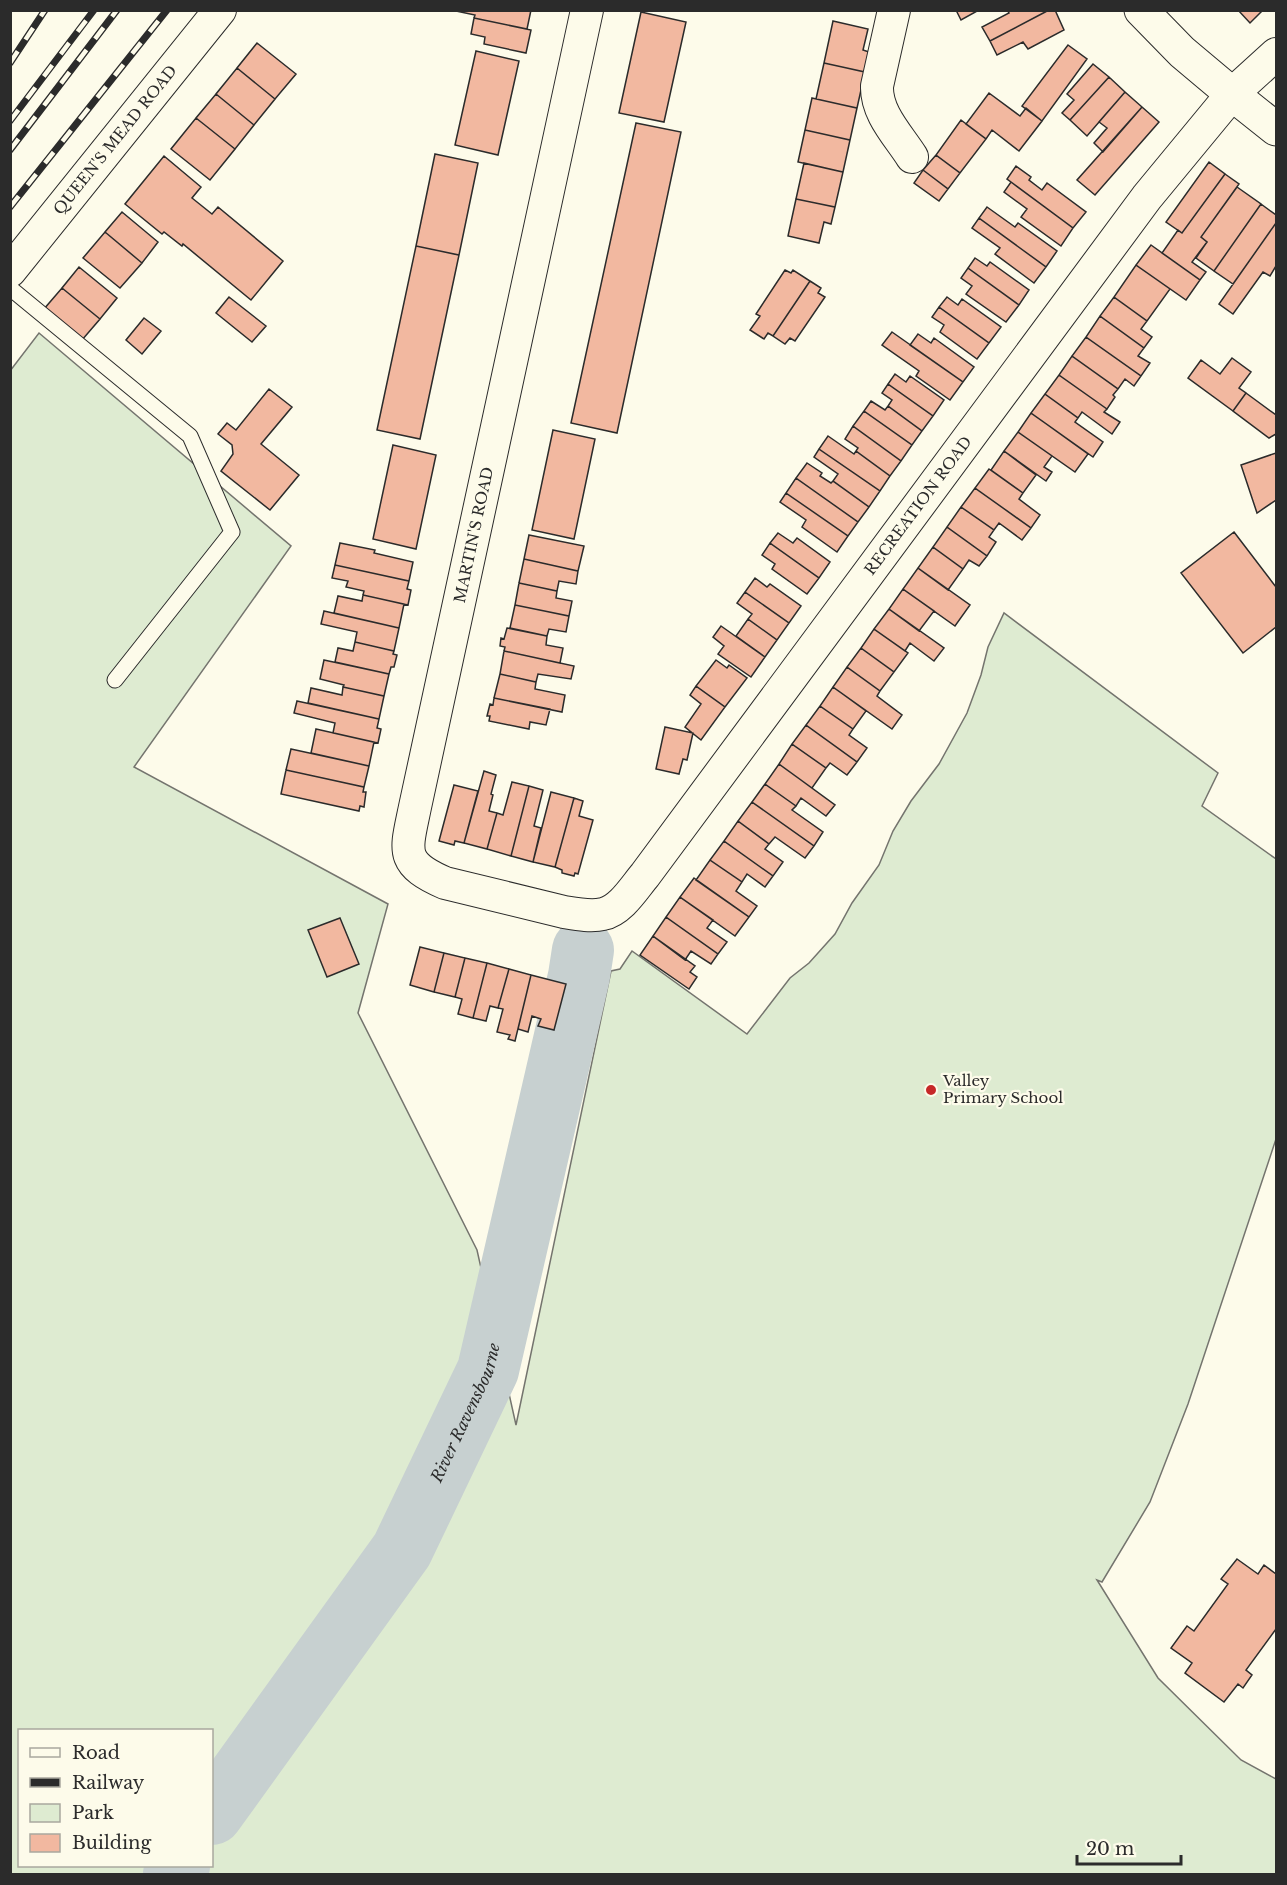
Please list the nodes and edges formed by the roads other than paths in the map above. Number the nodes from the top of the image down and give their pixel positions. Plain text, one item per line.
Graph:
1 (220, 10) edge
2 (587, 10) edge
3 (894, 10) edge
4 (1141, 10) edge
5 (1276, 54) edge
6 (1232, 94) junction
7 (1276, 129) edge
8 (912, 157) dead end
9 (10, 271) edge
10 (10, 288) edge
11 (115, 680) dead end
12 (603, 914) joint

1 - 9 street, QUEEN'S MEAD ROAD
2 - 12 street, MARTIN'S ROAD
3 - 8 street
4 - 6 main road
5 - 6 street, RECREATION ROAD
6 - 7 main road
6 - 12 street, RECREATION ROAD
10 - 11 lane

